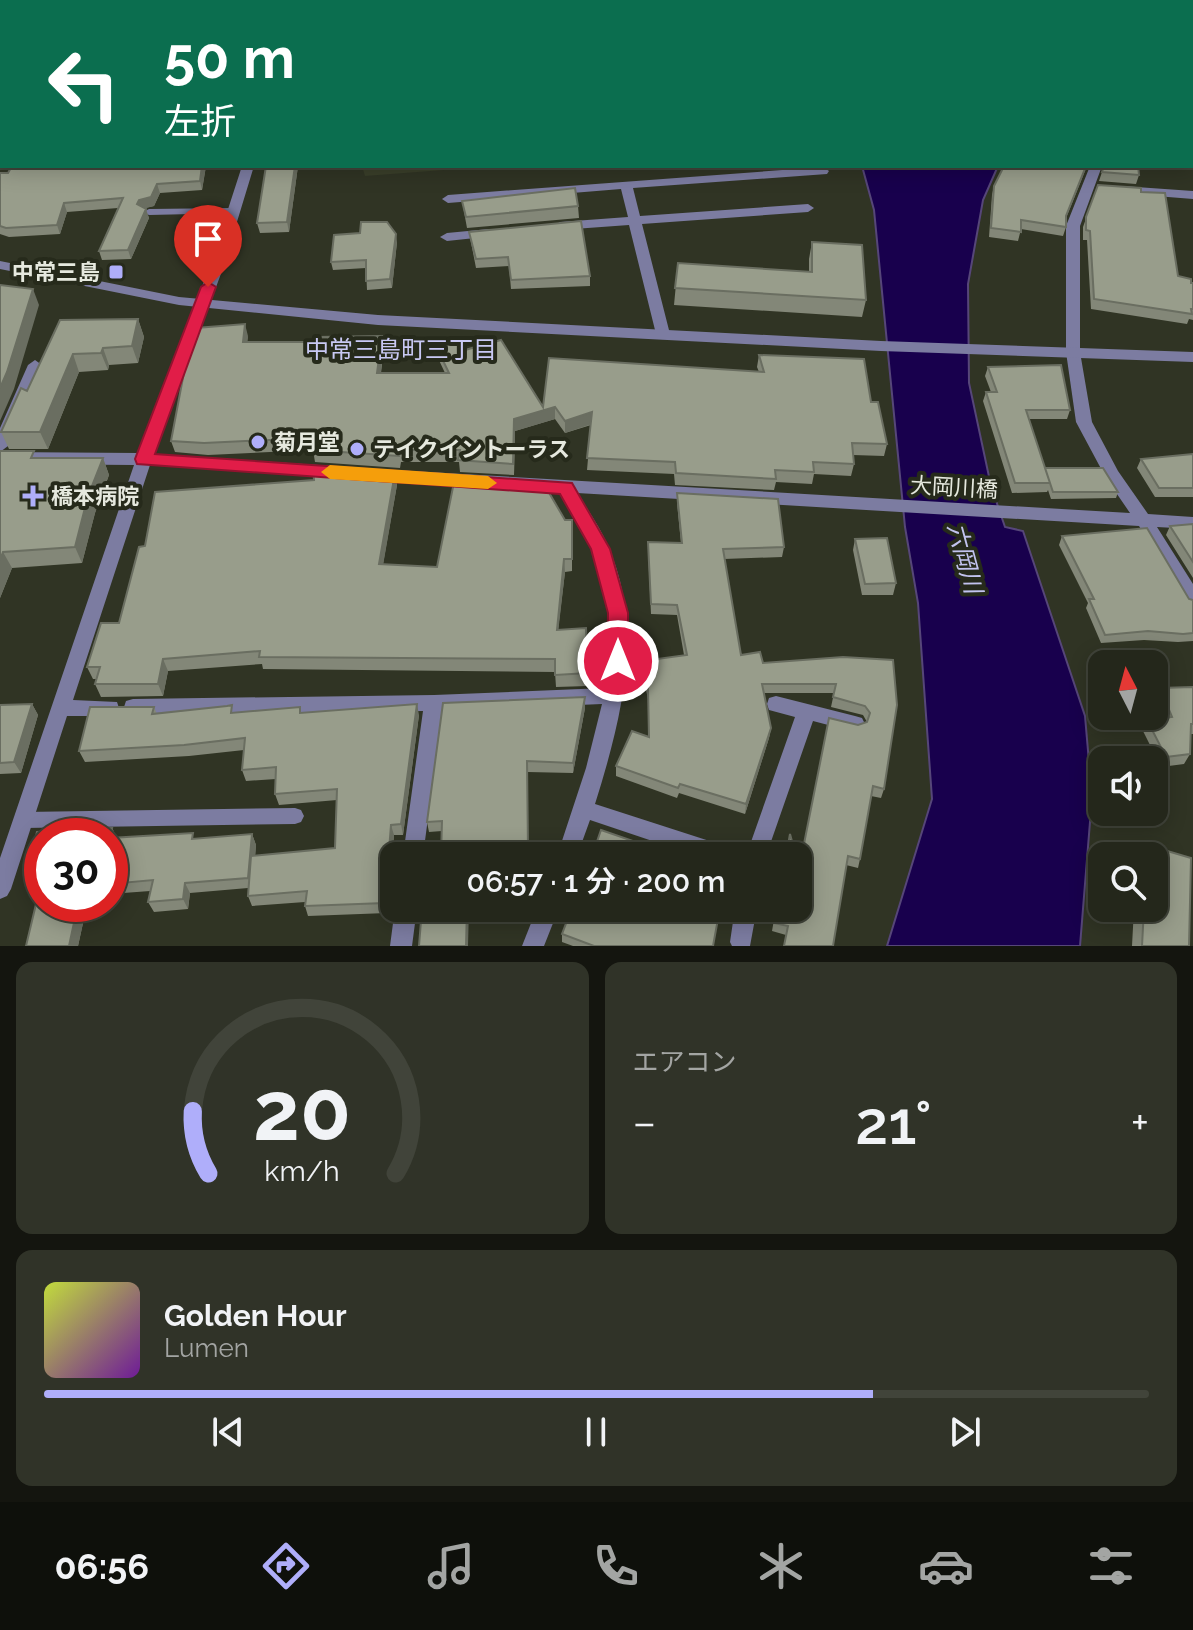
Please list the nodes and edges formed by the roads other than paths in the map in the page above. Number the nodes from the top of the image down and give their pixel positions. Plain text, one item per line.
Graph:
1 (247, 168) edge
2 (1095, 168) edge
3 (823, 171) dead end
4 (626, 185) junction
5 (1088, 187) junction
6 (1193, 195) edge
7 (448, 199) dead end
8 (808, 208) dead end
9 (233, 211) junction
10 (149, 212) edge
11 (635, 219) junction
12 (541, 228) edge
13 (509, 231) edge
14 (447, 237) dead end
15 (0, 265) edge
16 (202, 304) junction
17 (663, 334) junction
18 (1073, 352) junction
19 (1193, 357) edge
20 (35, 365) edge
21 (0, 446) edge
22 (0, 458) edge
23 (144, 459) junction
24 (566, 488) junction
25 (1144, 519) junction
26 (1193, 523) edge
27 (1193, 601) edge
28 (612, 696) junction
29 (434, 703) junction
30 (776, 704) dead end
31 (59, 708) junction
32 (806, 713) junction
33 (855, 724) edge
34 (584, 809) junction
35 (295, 816) dead end
36 (25, 818) edge
37 (128, 818) edge
38 (24, 820) edge
39 (415, 842) edge
40 (572, 842) edge
41 (683, 842) edge
42 (761, 842) edge
43 (6, 854) edge
44 (0, 889) edge
45 (404, 922) edge
46 (542, 922) edge
47 (744, 922) edge
48 (741, 942) dead end
49 (401, 946) edge
50 (533, 946) edge

1 - 9 street
2 - 5 street
3 - 4 street
4 - 7 street
4 - 11 street
5 - 6 street
5 - 18 street
8 - 11 street
9 - 10 lane
9 - 16 street
11 - 12 street
11 - 17 street
13 - 14 street
15 - 16 street
16 - 17 street
16 - 23 street
17 - 18 street
18 - 19 street
18 - 25 street
20 - 21 street
22 - 23 street, 大岡川橋
23 - 24 street, 大岡川橋
23 - 31 street
24 - 25 street, 大岡川橋
24 - 28 street
25 - 26 street, 大岡川橋
25 - 27 street
28 - 29 street
28 - 34 street
29 - 31 street
29 - 39 street
30 - 32 street
31 - 36 street
32 - 33 street
32 - 42 street
34 - 40 street
34 - 41 street
35 - 37 lane
38 - 43 street
43 - 44 street
45 - 49 street
46 - 50 street
47 - 48 street

